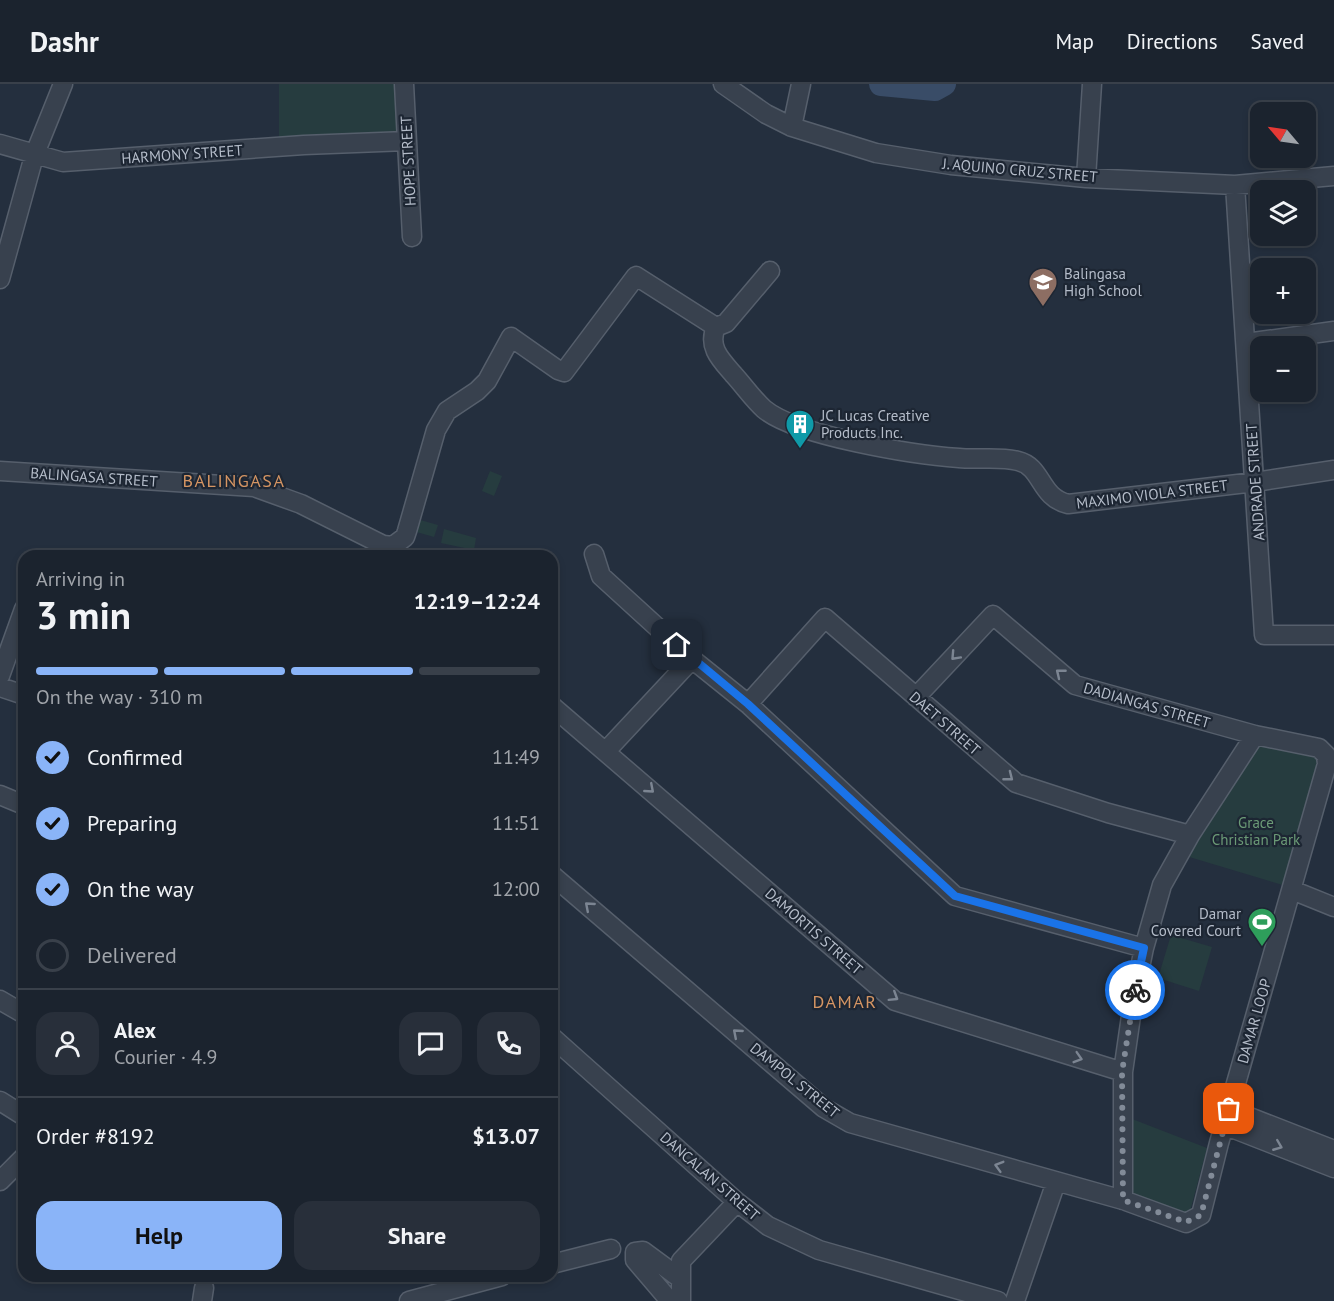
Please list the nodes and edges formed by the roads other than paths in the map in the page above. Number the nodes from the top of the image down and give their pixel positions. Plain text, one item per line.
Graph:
1 (63, 84) edge
2 (404, 84) edge
3 (723, 84) edge
4 (801, 84) edge
5 (1092, 84) edge
6 (792, 126) junction
7 (407, 141) junction
8 (0, 144) edge
9 (34, 156) junction
10 (1334, 176) edge
11 (1086, 178) junction
12 (1235, 185) junction
13 (412, 237) dead end
14 (770, 271) dead end
15 (0, 279) edge
16 (717, 327) junction
17 (1334, 331) edge
18 (1246, 343) junction
19 (1334, 470) edge
20 (0, 471) edge
21 (1255, 482) junction
22 (594, 554) dead end
23 (18, 626) edge
24 (1334, 635) edge
25 (693, 659) junction
26 (0, 676) edge
27 (0, 687) edge
28 (18, 693) edge
29 (916, 697) junction
30 (748, 704) junction
31 (558, 711) edge
32 (1255, 735) junction
33 (606, 751) junction
34 (1326, 755) joint
35 (0, 795) edge
36 (18, 802) edge
37 (1190, 835) junction
38 (558, 879) edge
39 (1293, 885) junction
40 (1334, 895) edge
41 (1334, 907) edge
42 (1144, 948) junction
43 (0, 1000) edge
44 (18, 1010) edge
45 (558, 1042) edge
46 (1122, 1072) junction
47 (0, 1101) edge
48 (18, 1112) edge
49 (1226, 1117) junction
50 (1334, 1150) edge
51 (18, 1164) edge
52 (1334, 1168) edge
53 (0, 1181) edge
54 (1056, 1182) junction
55 (1123, 1200) junction
56 (737, 1202) junction
57 (611, 1249) dead end
58 (558, 1262) edge
59 (681, 1279) junction
60 (480, 1282) edge
61 (410, 1301) edge
62 (670, 1301) edge
63 (681, 1301) edge
64 (998, 1301) edge
65 (1015, 1301) edge

1 - 9 street
2 - 7 street, HOPE STREET
3 - 6 street, J. AQUINO CRUZ STREET
4 - 6 street
5 - 11 street
6 - 11 street, J. AQUINO CRUZ STREET
7 - 9 street, HARMONY STREET
7 - 13 street, HOPE STREET
8 - 9 street, HARMONY STREET
9 - 15 street
10 - 12 street, J. AQUINO CRUZ STREET
11 - 12 street, J. AQUINO CRUZ STREET
12 - 18 street, ANDRADE STREET
14 - 16 street
16 - 20 street, BALINGASA STREET
16 - 21 street, MAXIMO VIOLA STREET
17 - 18 street
18 - 21 street, ANDRADE STREET
19 - 21 street, MAXIMO VIOLA STREET
21 - 24 street, ANDRADE STREET
22 - 25 street
23 - 26 street
25 - 30 street
25 - 33 street
27 - 28 street
29 - 30 street, DAET STREET
32 -> 29 street, DADIANGAS STREET
29 -> 37 street, DAET STREET
30 - 42 street
31 - 33 street, DAMORTIS STREET
32 - 34 street, DADIANGAS STREET
32 - 37 street
33 -> 46 street, DAMORTIS STREET
34 - 39 street, DAMAR LOOP
35 - 36 street
37 - 42 street
54 -> 38 street, DAMPOL STREET
39 - 40 street
39 - 41 street
39 - 49 street, DAMAR LOOP
42 - 46 street
43 - 44 street
45 - 56 street, DANCALAN STREET
46 - 55 street
47 - 48 street
49 - 50 street
49 -> 52 street
49 - 55 street, DAMAR LOOP
51 - 53 street
54 - 55 street, DAMPOL STREET
54 - 65 street
56 - 59 street
56 - 64 street, DANCALAN STREET
57 - 58 street
59 - 62 street
59 - 63 street
60 - 61 street

